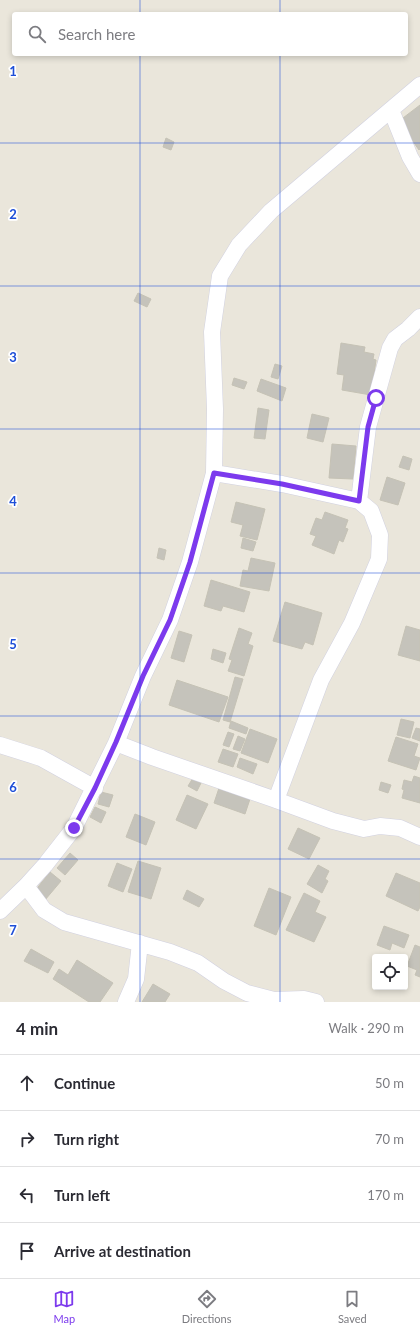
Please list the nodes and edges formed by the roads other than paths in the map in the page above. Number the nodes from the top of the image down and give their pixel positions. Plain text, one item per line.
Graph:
1 (420, 85) edge
2 (391, 110) junction
3 (420, 174) edge
4 (420, 317) edge
5 (214, 473) junction
6 (359, 501) junction
7 (116, 742) junction
8 (0, 745) edge
9 (95, 788) junction
10 (276, 800) junction
11 (420, 836) edge
12 (26, 886) junction
13 (0, 911) edge
14 (140, 943) junction
15 (126, 1002) edge
16 (316, 1002) edge

1 - 2 street
2 - 3 street
2 - 5 street
4 - 6 street
5 - 6 street
5 - 7 street
6 - 10 street
7 - 9 street
7 - 10 street
8 - 9 street
9 - 12 street
10 - 11 street
12 - 13 street
12 - 14 street
14 - 15 street
14 - 16 street

